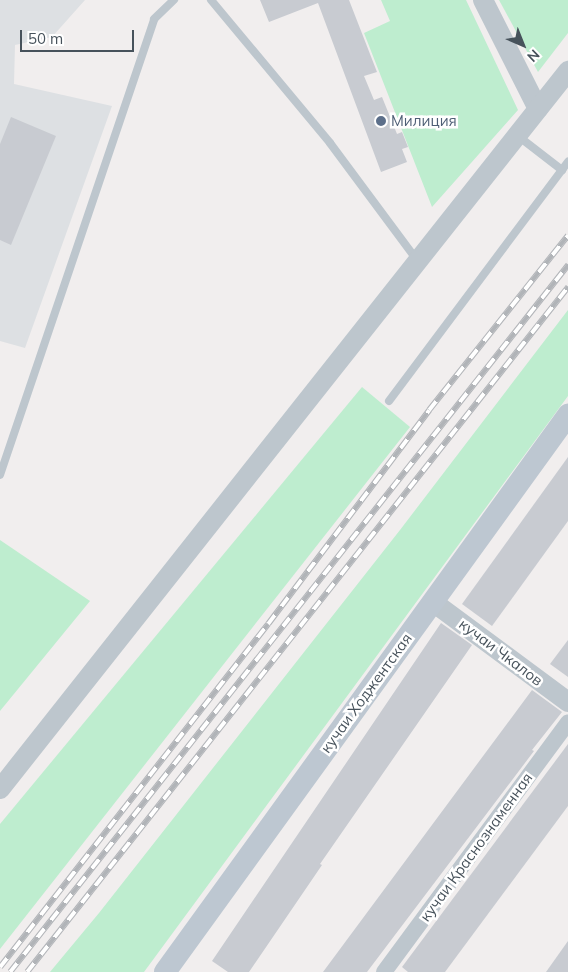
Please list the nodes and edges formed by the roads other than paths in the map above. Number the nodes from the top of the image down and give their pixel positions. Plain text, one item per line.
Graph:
1 (174, 0) edge
2 (212, 0) edge
3 (483, 0) edge
4 (568, 71) edge
5 (538, 110) junction
6 (518, 136) junction
7 (568, 162) edge
8 (562, 170) junction
9 (419, 262) junction
10 (389, 401) dead end
11 (568, 415) edge
12 (0, 475) edge
13 (433, 602) junction
14 (568, 702) edge
15 (568, 722) edge
16 (0, 789) edge
17 (165, 972) edge
18 (384, 972) edge

1 - 12 lane
2 - 9 lane
3 - 5 street
4 - 5 street
5 - 6 street
6 - 8 lane
6 - 9 street
7 - 8 lane
8 - 10 lane
9 - 16 street
11 - 13 main road, кучаи Ходжентская
13 - 14 street, кучаи Чкалов
13 - 17 main road, кучаи Ходжентская
15 - 18 street, кучаи Краснознаменная

